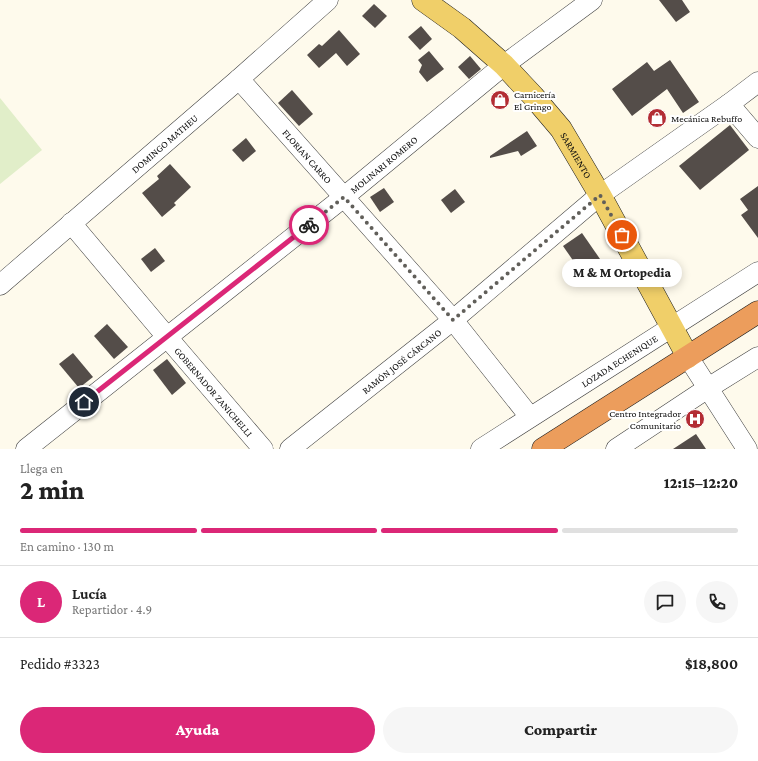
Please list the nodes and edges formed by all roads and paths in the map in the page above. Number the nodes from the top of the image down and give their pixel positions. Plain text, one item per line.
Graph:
1 (328, 0) edge
2 (423, 0) edge
3 (592, 0) edge
4 (504, 66) junction
5 (239, 79) junction
6 (758, 82) edge
7 (729, 104) junction
8 (758, 138) edge
9 (600, 195) junction
10 (344, 197) junction
11 (71, 223) junction
12 (758, 272) edge
13 (0, 285) edge
14 (758, 312) edge
15 (453, 320) junction
16 (672, 328) junction
17 (167, 337) junction
18 (688, 357) junction
19 (758, 357) edge
20 (708, 388) junction
21 (530, 418) junction
22 (26, 449) edge
23 (263, 449) edge
24 (290, 449) edge
25 (481, 449) edge
26 (543, 449) edge
27 (616, 449) edge
28 (747, 449) edge

1 - 5 street, DOMINGO MATHEU
2 - 4 main road, SARMIENTO
3 - 4 street, MOLINARI ROMERO
4 - 9 main road, SARMIENTO
4 - 10 street, MOLINARI ROMERO
5 - 10 street, FLORIAN CARRO
5 - 11 street, DOMINGO MATHEU
6 - 7 street, RAMÓN JOSÉ CÁRCANO
7 - 8 street
7 - 9 street, RAMÓN JOSÉ CÁRCANO
9 - 15 street, RAMÓN JOSÉ CÁRCANO
9 - 16 main road, SARMIENTO
10 - 15 street, FLORIAN CARRO
10 - 17 street, MOLINARI ROMERO
11 - 13 street, DOMINGO MATHEU
11 - 17 street, GOBERNADOR ZANICHELLI
12 - 16 street, LOZADA ECHENIQUE
14 - 18 highway
15 - 21 street, FLORIAN CARRO
15 - 24 street, RAMÓN JOSÉ CÁRCANO
16 - 18 main road, SARMIENTO
16 - 21 street, LOZADA ECHENIQUE
17 - 22 street, MOLINARI ROMERO
17 - 23 street, GOBERNADOR ZANICHELLI
18 - 20 street, SARMIENTO
18 - 26 highway
19 - 20 street
20 - 27 street
20 - 28 street, SARMIENTO
21 - 25 street, LOZADA ECHENIQUE

